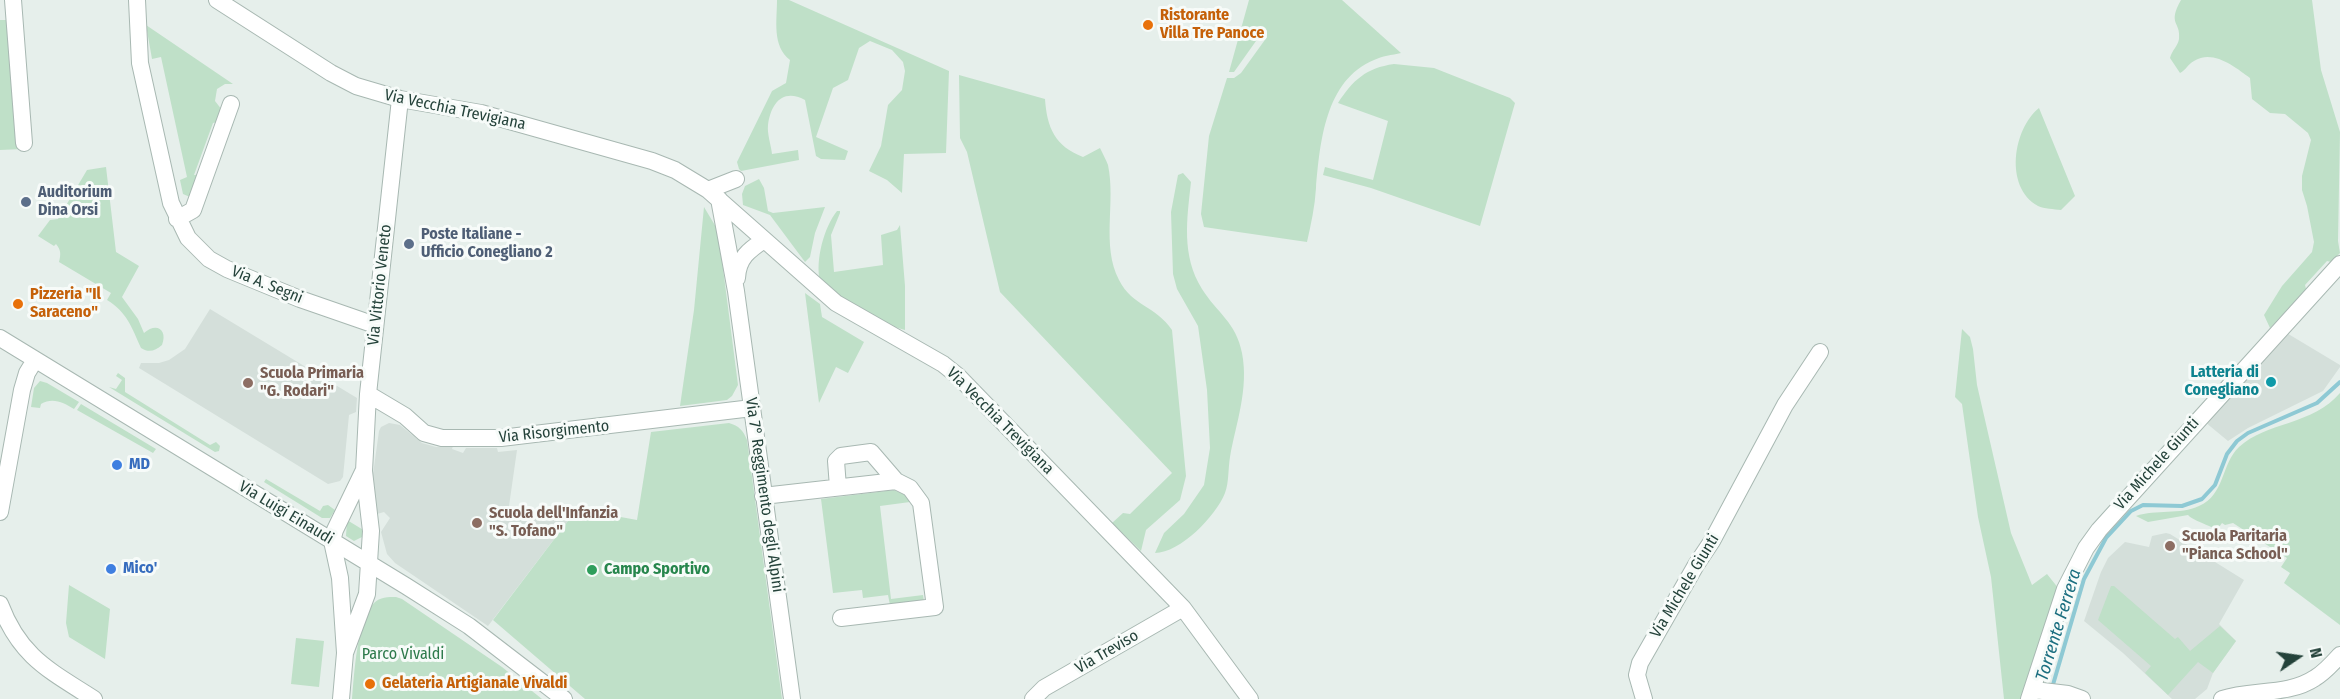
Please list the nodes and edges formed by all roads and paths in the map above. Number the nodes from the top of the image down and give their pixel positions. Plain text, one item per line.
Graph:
1 (14, 0) edge
2 (137, 0) edge
3 (217, 0) edge
4 (400, 99) junction
5 (231, 104) dead end
6 (24, 143) dead end
7 (736, 179) dead end
8 (713, 195) junction
9 (177, 219) junction
10 (758, 234) junction
11 (728, 248) junction
12 (2340, 264) edge
13 (736, 291) junction
14 (375, 324) junction
15 (0, 338) edge
16 (1820, 352) dead end
17 (35, 360) junction
18 (368, 394) junction
19 (752, 408) junction
20 (7, 438) edge
21 (363, 471) junction
22 (896, 481) junction
23 (838, 487) junction
24 (763, 496) junction
25 (0, 512) edge
26 (333, 541) junction
27 (366, 562) junction
28 (340, 578) junction
29 (406, 586) junction
30 (367, 594) junction
31 (0, 604) edge
32 (1184, 608) junction
33 (841, 618) dead end
34 (345, 653) junction
35 (2340, 656) edge
36 (2041, 693) edge
37 (94, 699) edge
38 (341, 699) edge
39 (564, 699) edge
40 (792, 699) edge
41 (1033, 699) edge
42 (1250, 699) edge
43 (1644, 699) edge
44 (2082, 699) edge
45 (2222, 699) edge

1 - 6 street
2 - 9 street, Via A. Segni
3 - 4 street, Via Vecchia Trevigiana
4 - 8 street, Via Vecchia Trevigiana
4 - 14 street, Via Vittorio Veneto
5 - 9 street
7 - 8 street
8 - 10 street, Via Vecchia Trevigiana
8 - 11 street, Via 7° Reggimento degli Alpini
9 - 14 street, Via A. Segni
10 - 11 street
10 - 13 street, Via 7° Reggimento degli Alpini
10 - 32 street, Via Vecchia Trevigiana
11 - 13 street, Via 7° Reggimento degli Alpini
12 - 36 street, Via Michele Giunti
13 - 19 street, Via 7° Reggimento degli Alpini
14 - 18 street, Via Vittorio Veneto
15 - 17 street, Via Luigi Einaudi
16 - 43 street, Via Michele Giunti
17 - 20 street
17 - 26 street, Via Luigi Einaudi
18 - 19 street, Via Risorgimento
18 - 21 street, Via Vittorio Veneto
19 - 24 street, Via 7° Reggimento degli Alpini
20 - 25 street
21 - 26 street, Via Vittorio Veneto
21 - 27 street, Via Vittorio Veneto
22 - 23 street
22 - 23 street
22 - 33 street
23 - 24 street
24 - 40 street, Via 7° Reggimento degli Alpini
26 - 27 street, Via Luigi Einaudi
26 - 28 street, Via Vittorio Veneto
27 - 28 street
27 - 29 street, Via Luigi Einaudi
27 - 30 street, Via Vittorio Veneto
28 - 34 street, Via Vittorio Veneto
29 - 30 street
29 - 39 street, Via Luigi Einaudi
30 - 34 street, Via Vittorio Veneto
31 - 37 street
32 - 41 street, Via Treviso
32 - 42 street, Via Vecchia Trevigiana
34 - 38 street, Via Vittorio Veneto
35 - 45 street
36 - 44 street

